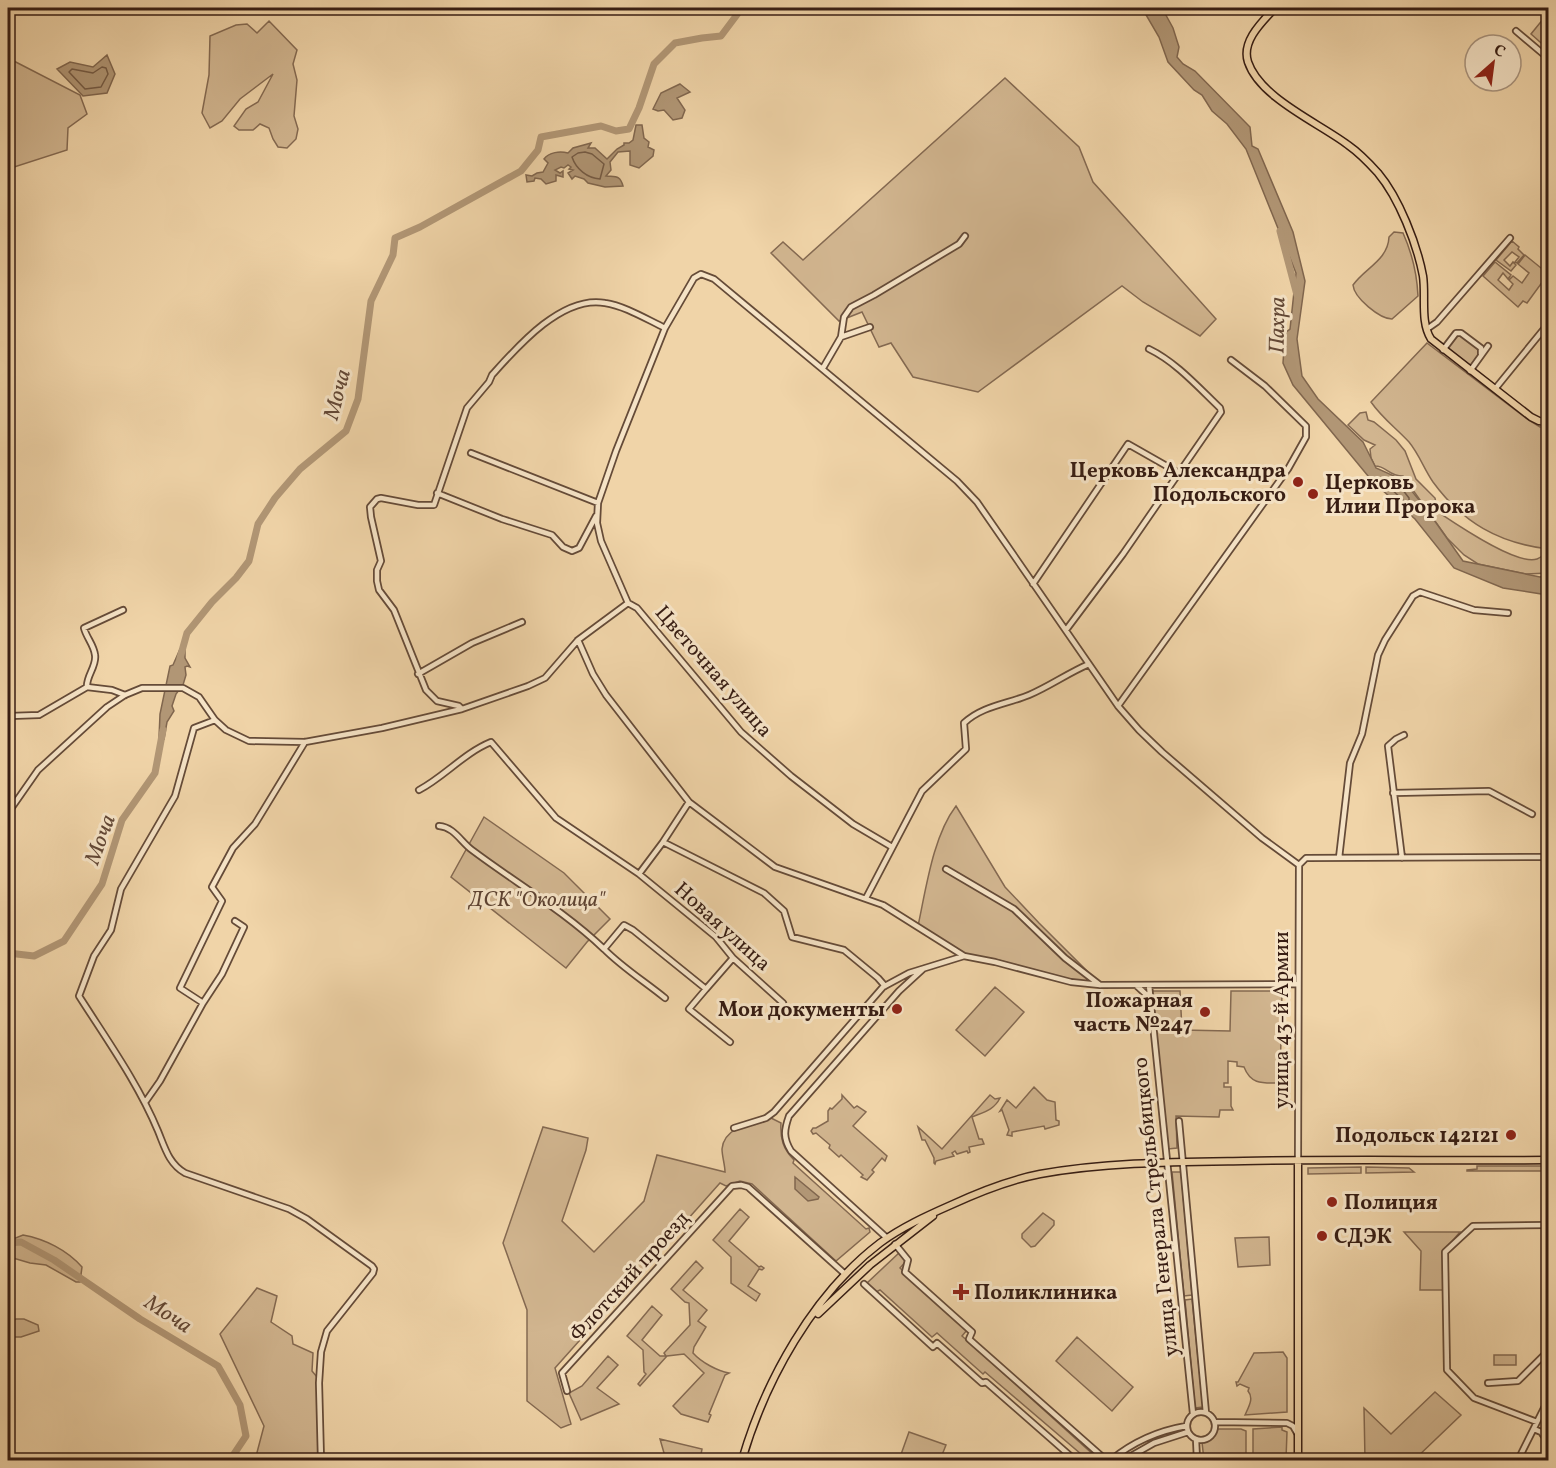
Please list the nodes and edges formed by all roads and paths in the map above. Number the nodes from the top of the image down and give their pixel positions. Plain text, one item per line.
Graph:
1 (1275, 8) edge
2 (1516, 31) dead end
3 (1548, 58) edge
4 (965, 236) dead end
5 (1510, 238) dead end
6 (1548, 324) edge
7 (870, 327) dead end
8 (665, 328) junction
9 (1426, 329) junction
10 (842, 337) junction
11 (1488, 346) dead end
12 (1149, 349) dead end
13 (1443, 350) junction
14 (1482, 354) junction
15 (1231, 360) dead end
16 (823, 368) junction
17 (1470, 370) junction
18 (1495, 389) junction
19 (1548, 422) edge
20 (471, 453) dead end
21 (1179, 473) junction
22 (437, 493) junction
23 (598, 503) junction
24 (597, 514) junction
25 (1033, 584) junction
26 (628, 603) junction
27 (123, 610) dead end
28 (1508, 613) dead end
29 (522, 622) dead end
30 (1066, 630) junction
31 (578, 640) junction
32 (1089, 664) junction
33 (418, 675) junction
34 (87, 687) junction
35 (125, 695) junction
36 (1118, 706) junction
37 (462, 709) junction
38 (8, 716) edge
39 (215, 720) junction
40 (1404, 735) dead end
41 (305, 742) junction
42 (419, 790) dead end
43 (1393, 793) junction
44 (8, 799) edge
45 (15, 802) junction
46 (689, 802) junction
47 (8, 813) edge
48 (1532, 814) dead end
49 (439, 826) dead end
50 (663, 842) junction
51 (892, 846) junction
52 (1548, 857) edge
53 (1339, 858) junction
54 (1402, 858) junction
55 (1299, 865) junction
56 (946, 869) dead end
57 (639, 874) junction
58 (866, 898) junction
59 (235, 921) dead end
60 (604, 949) junction
61 (964, 956) junction
62 (733, 958) junction
63 (924, 968) junction
64 (1297, 984) junction
65 (1100, 985) junction
66 (1136, 985) junction
67 (1149, 985) junction
68 (885, 986) junction
69 (706, 989) junction
70 (665, 998) dead end
71 (1150, 998) junction
72 (202, 1003) junction
73 (783, 1003) dead end
74 (730, 1042) dead end
75 (146, 1101) junction
76 (1179, 1121) dead end
77 (734, 1128) dead end
78 (1298, 1160) junction
79 (1310, 1160) junction
80 (1548, 1160) edge
81 (1183, 1162) junction
82 (1167, 1163) junction
83 (1298, 1175) junction
84 (946, 1207) junction
85 (1548, 1225) edge
86 (904, 1227) junction
87 (909, 1234) junction
88 (887, 1238) junction
89 (895, 1244) junction
90 (845, 1274) junction
91 (864, 1284) dead end
92 (833, 1286) junction
93 (839, 1294) junction
94 (1196, 1297) junction
95 (1181, 1298) junction
96 (808, 1323) junction
97 (1548, 1361) edge
98 (1488, 1383) dead end
99 (567, 1391) dead end
100 (1548, 1400) edge
101 (1298, 1411) junction
102 (1206, 1413) junction
103 (1193, 1414) junction
104 (1215, 1422) junction
105 (1537, 1422) junction
106 (1287, 1423) junction
107 (1186, 1426) junction
108 (1534, 1429) junction
109 (1188, 1432) junction
110 (1298, 1434) junction
111 (1196, 1439) junction
112 (1548, 1442) edge
113 (1121, 1452) junction
114 (1125, 1459) edge
115 (321, 1461) edge
116 (742, 1461) edge
117 (1075, 1461) edge
118 (1106, 1461) edge
119 (1112, 1461) edge
120 (1197, 1461) edge
121 (1298, 1461) edge
122 (1518, 1461) edge

1 - 9 main road
2 - 3 street
4 - 10 street
5 - 9 street
6 - 18 street
7 - 10 street
8 - 16 street
8 - 22 street
8 - 23 street
9 - 13 main road
10 - 16 street
11 - 14 street
12 - 21 street
13 - 14 street
13 - 17 main road
14 - 17 street
15 - 36 street
16 - 25 street
17 - 18 main road
18 - 19 main road
20 - 23 street
21 - 25 street
21 - 30 street
22 - 24 street
22 - 33 street
23 - 24 street
24 - 26 street
25 - 30 street
26 - 31 street
26 - 51 street, Цветочная улица
27 - 34 street
28 - 53 street
29 - 33 street
30 - 32 street
31 - 37 street
31 - 46 street
32 - 36 street
32 - 51 street
33 - 37 street
34 - 35 street
34 - 38 street
35 - 39 street
35 - 45 street
36 - 55 street
37 - 41 street
39 - 41 street
39 - 75 street
40 - 43 street
41 - 72 street
42 - 57 street, Новая улица
43 - 48 street
43 - 54 street
44 - 45 street
45 - 47 street
46 - 50 street
46 - 58 street
49 - 60 street
50 - 57 street
50 - 68 street
51 - 58 street
52 - 54 street
53 - 54 street
53 - 55 street
55 - 64 street, улица 43-й Армии
56 - 65 street
57 - 62 street, Новая улица
58 - 61 street
59 - 72 street
60 - 69 street
60 - 70 street
61 - 63 street
61 - 65 street
62 - 69 street
62 - 73 street, Новая улица
63 - 68 street
63 - 88 street
64 - 67 street
64 - 78 street, улица 43-й Армии
65 - 66 street
66 - 67 street
66 - 71 street
67 - 71 street, улица Генерала Стрельбицкого
68 - 77 street
69 - 74 street
71 - 82 street, улица Генерала Стрельбицкого
72 - 75 street
75 - 115 street
76 - 81 street, улица Генерала Стрельбицкого
78 - 79 main road
78 - 81 main road
78 - 83 main road, улица 43-й Армии
79 - 80 main road
79 - 83 main road
81 - 82 main road
81 - 94 street, улица Генерала Стрельбицкого
82 - 84 main road
82 - 95 street, улица Генерала Стрельбицкого
83 - 101 main road, улица 43-й Армии
84 - 86 main road
84 - 87 main road
85 - 105 street
86 - 87 main road
86 - 88 main road
87 - 89 main road
88 - 90 main road
89 - 93 main road
89 - 118 street
90 - 92 main road
90 - 99 street, Флотский проезд
91 - 117 street
92 - 93 main road
92 - 96 main road
93 - 96 main road
94 - 95 street
94 - 102 street, улица Генерала Стрельбицкого
95 - 103 street, улица Генерала Стрельбицкого
96 - 116 main road
97 - 98 street
100 - 105 street
101 - 106 street
101 - 110 main road, улица 43-й Армии
102 - 103 street
102 - 104 street
103 - 107 street
104 - 106 street
104 - 111 street
105 - 108 street
106 - 110 street
107 - 109 street
107 - 113 street
108 - 112 street
108 - 122 street
109 - 111 street
109 - 114 street
110 - 121 main road, улица 43-й Армии
111 - 120 street
113 - 114 street
113 - 119 street

